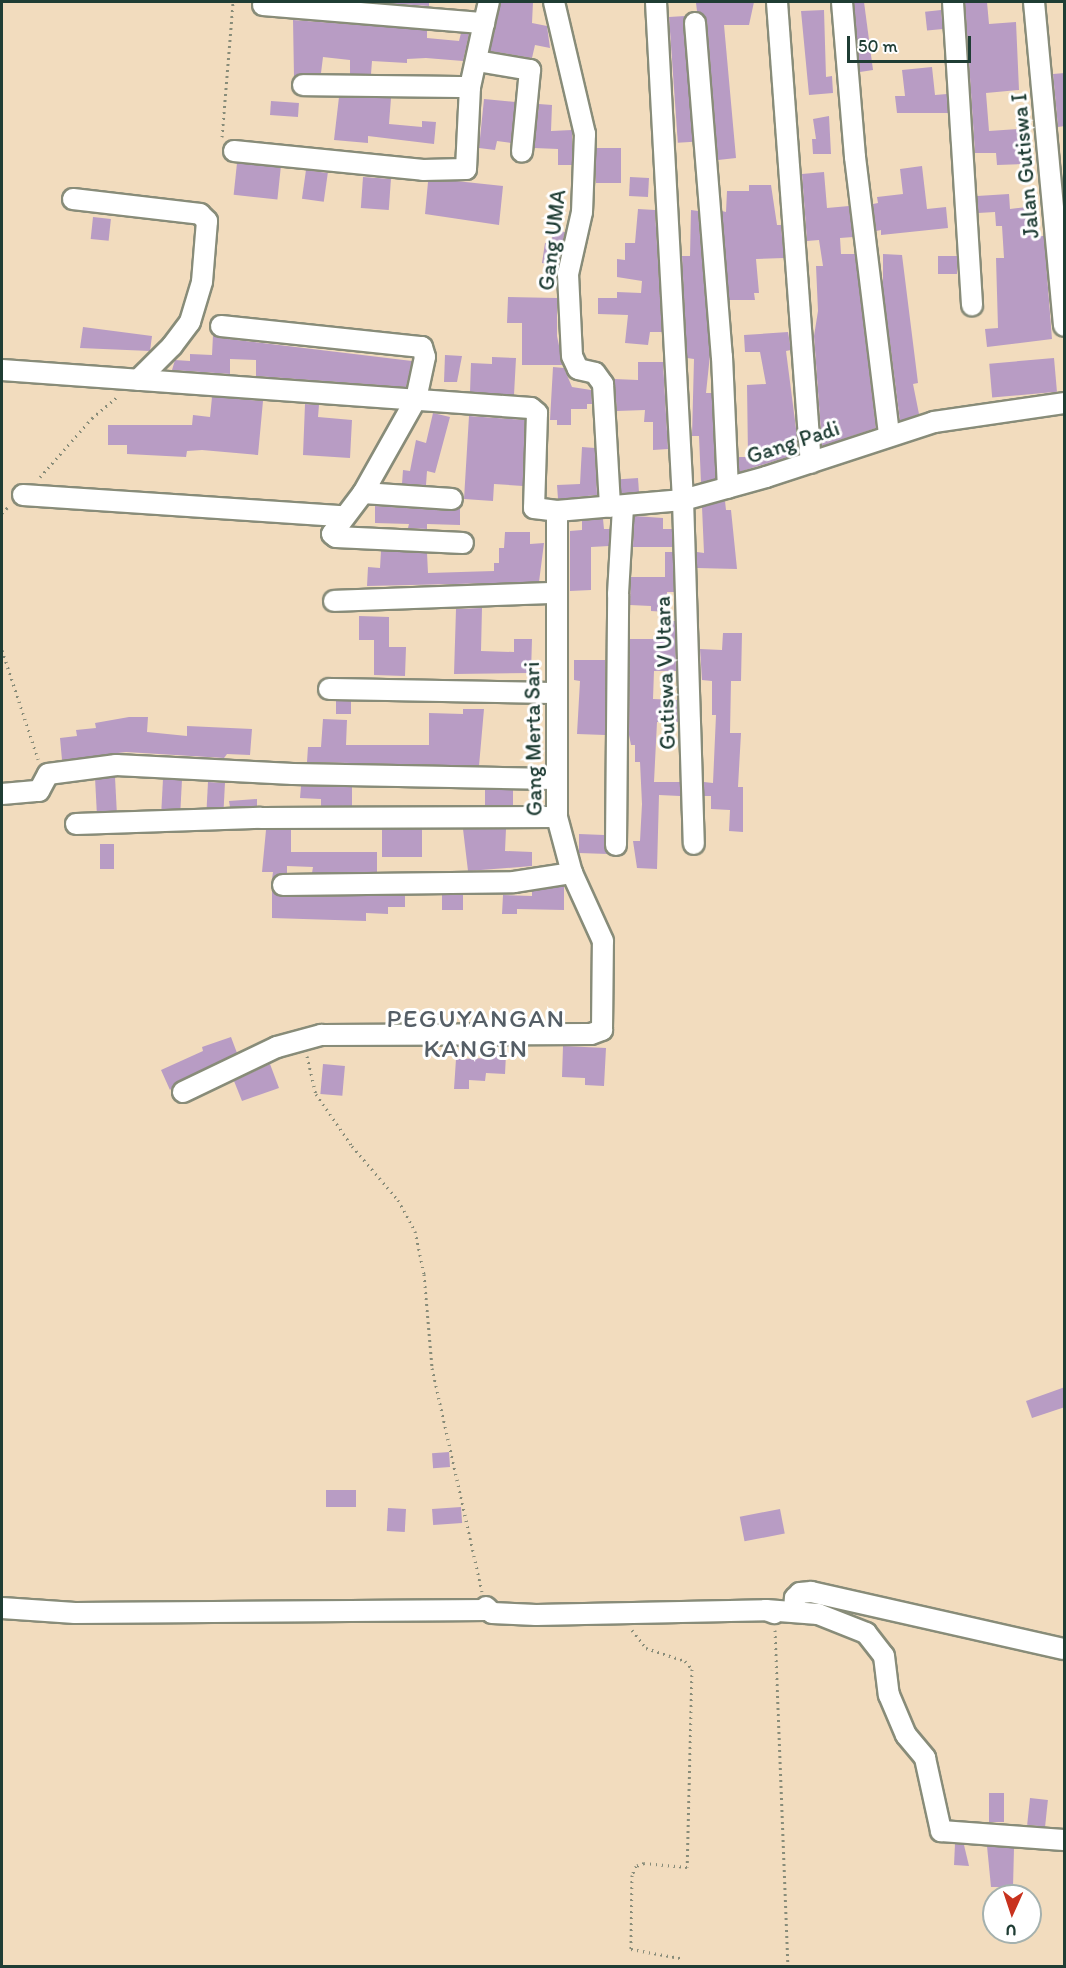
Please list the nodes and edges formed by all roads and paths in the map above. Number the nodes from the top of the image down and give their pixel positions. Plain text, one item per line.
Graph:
1 (233, 2) edge
2 (489, 2) edge
3 (554, 2) edge
4 (656, 2) edge
5 (777, 2) edge
6 (842, 2) edge
7 (953, 2) edge
8 (1034, 2) edge
9 (263, 5) dead end
10 (695, 22) dead end
11 (484, 23) junction
12 (477, 61) junction
13 (303, 85) dead end
14 (470, 87) junction
15 (234, 151) joint
16 (522, 152) dead end
17 (73, 199) dead end
18 (972, 305) dead end
19 (221, 326) dead end
20 (1065, 326) edge
21 (2, 370) edge
22 (138, 380) junction
23 (416, 399) junction
24 (1065, 403) edge
25 (889, 432) dead end
26 (812, 462) junction
27 (728, 488) junction
28 (363, 493) junction
29 (23, 495) joint
30 (452, 499) dead end
31 (683, 500) junction
32 (617, 506) junction
33 (557, 511) junction
34 (342, 516) junction
35 (463, 543) dead end
36 (554, 593) junction
37 (334, 601) dead end
38 (2, 650) edge
39 (329, 689) dead end
40 (556, 693) junction
41 (48, 774) junction
42 (554, 779) junction
43 (2, 794) edge
44 (557, 817) junction
45 (76, 824) dead end
46 (694, 844) dead end
47 (616, 845) dead end
48 (572, 873) junction
49 (284, 885) dead end
50 (308, 1037) junction
51 (183, 1092) dead end
52 (2, 1608) edge
53 (487, 1609) junction
54 (770, 1611) junction
55 (794, 1611) junction
56 (620, 1614) junction
57 (1065, 1649) edge
58 (1065, 1840) edge
59 (680, 1958) dead end
60 (788, 1966) edge

1 - 15 path
2 - 11 street
3 - 32 street, Gang UMA
4 - 31 street, Gutiswa V Utara
5 - 26 street
6 - 25 street
7 - 18 street
8 - 20 street, Jalan Gutiswa I
9 - 11 street
10 - 27 street
11 - 12 street
12 - 14 street
12 - 16 street
13 - 14 street
14 - 15 street
17 - 22 street
19 - 23 street
21 - 22 street
22 - 23 street
22 - 29 path
23 - 28 street
23 - 33 street, Gang Padi
24 - 26 street, Gang Padi
26 - 27 street, Gang Padi
27 - 31 street, Gang Padi
28 - 30 street
28 - 34 street
29 - 34 street
31 - 32 street, Gang Padi
31 - 46 street, Gutiswa V Utara
32 - 33 street, Gang Padi
32 - 47 street
33 - 36 street, Gang Merta Sari
34 - 35 street
36 - 37 street
36 - 40 street, Gang Merta Sari
38 - 41 path
39 - 40 street
40 - 42 street, Gang Merta Sari
41 - 42 street
41 - 43 street
42 - 44 street, Gang Merta Sari
44 - 45 street
44 - 48 street, Gang Merta Sari
48 - 49 street
48 - 50 street, Gang Merta Sari
50 - 51 street, Gang Merta Sari
50 - 53 path
52 - 53 street
53 - 56 street
54 - 55 street
54 - 56 street
54 - 60 path
55 - 57 street
55 - 58 street
56 - 59 path

